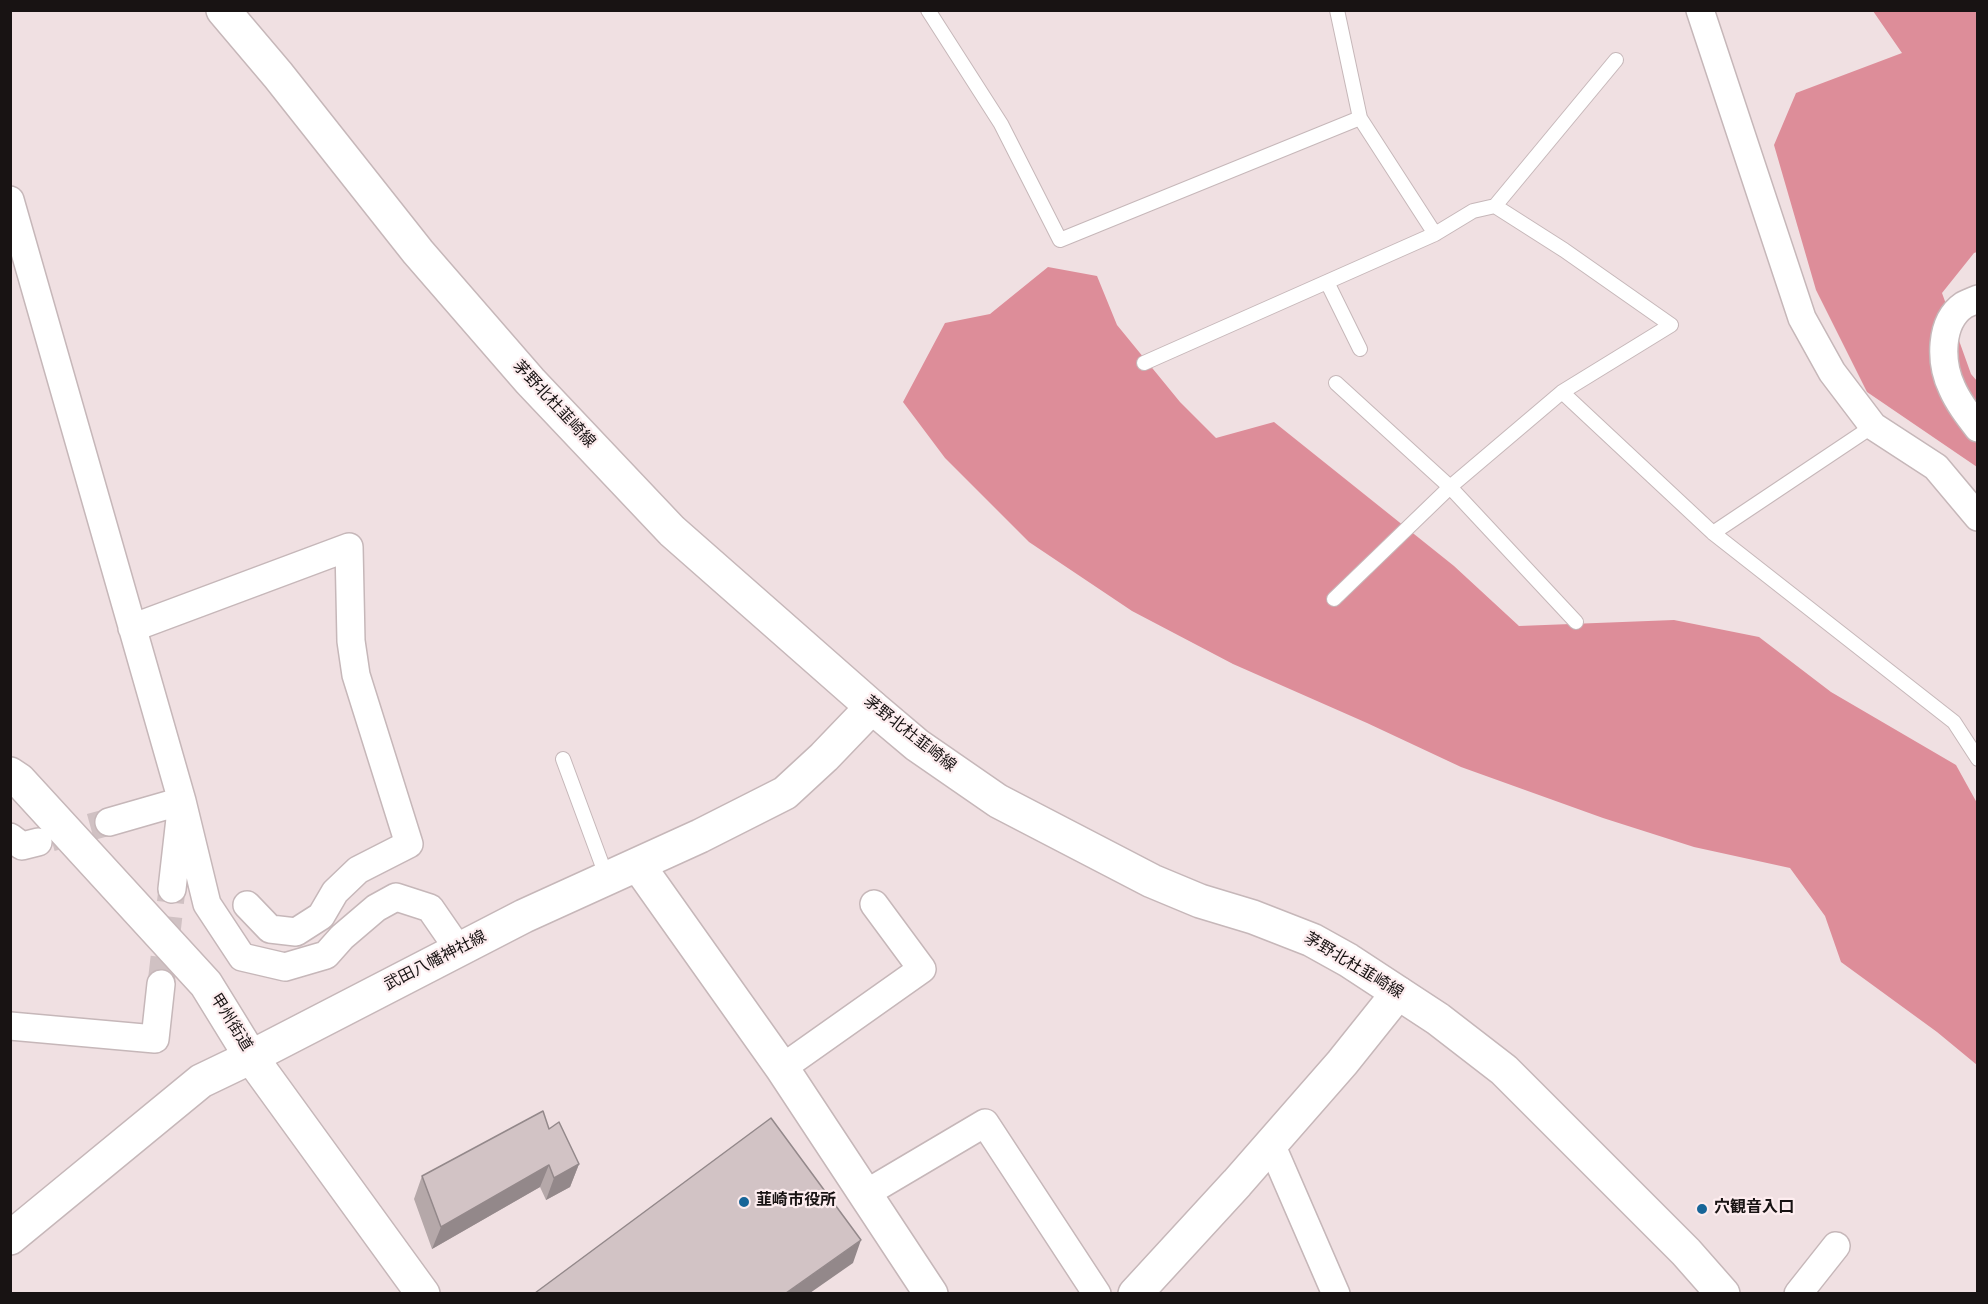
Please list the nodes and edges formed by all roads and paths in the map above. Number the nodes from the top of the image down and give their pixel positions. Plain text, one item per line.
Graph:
1 (223, 10) edge
2 (1337, 10) edge
3 (1700, 10) edge
4 (933, 12) edge
5 (1616, 60) dead end
6 (1360, 118) junction
7 (10, 200) edge
8 (1495, 206) junction
9 (1435, 234) junction
10 (21, 275) edge
11 (1327, 282) junction
12 (1977, 299) edge
13 (1359, 349) dead end
14 (1144, 363) dead end
15 (1336, 383) dead end
16 (1562, 392) junction
17 (1873, 426) junction
18 (1977, 428) edge
19 (1450, 486) junction
20 (1977, 517) edge
21 (1713, 533) junction
22 (1334, 599) dead end
23 (1576, 622) dead end
24 (132, 628) junction
25 (872, 706) junction
26 (563, 759) dead end
27 (1977, 759) edge
28 (10, 774) edge
29 (182, 801) junction
30 (109, 822) tunnel mouth
31 (10, 837) edge
32 (38, 842) tunnel mouth
33 (638, 864) junction
34 (607, 879) junction
35 (172, 889) tunnel mouth
36 (874, 904) dead end
37 (247, 905) dead end
38 (321, 916) junction
39 (342, 937) junction
40 (459, 950) junction
41 (161, 984) tunnel mouth
42 (1398, 993) junction
43 (10, 1026) edge
44 (251, 1058) junction
45 (783, 1068) junction
46 (1271, 1144) junction
47 (865, 1194) junction
48 (10, 1238) edge
49 (1836, 1246) dead end
50 (423, 1293) edge
51 (931, 1293) edge
52 (1097, 1293) edge
53 (1135, 1293) edge
54 (1336, 1293) edge
55 (1723, 1293) edge
56 (1798, 1293) edge

1 - 25 main road, 茅野北杜韮崎線
2 - 6 lane
3 - 17 street
4 - 6 lane
5 - 8 lane
6 - 9 lane
7 - 10 street
8 - 9 lane
8 - 16 lane
9 - 11 lane
10 - 24 street
11 - 13 lane
11 - 14 lane
12 - 18 street
15 - 19 lane
16 - 19 lane
16 - 21 lane
17 - 20 street
17 - 21 lane
19 - 22 lane
19 - 23 lane
21 - 27 lane
24 - 29 street
24 - 38 street
25 - 33 main road, 武田八幡神社線
25 - 42 main road, 茅野北杜韮崎線
26 - 34 lane
28 - 44 main road, 甲州街道
29 - 30 street
29 - 35 street
29 - 39 street
31 - 32 street
33 - 34 main road, 武田八幡神社線
33 - 45 main road
34 - 40 main road, 武田八幡神社線
36 - 45 street
37 - 38 street
38 - 39 street
39 - 40 street
40 - 44 main road, 武田八幡神社線
41 - 43 street
42 - 46 main road
42 - 55 main road, 茅野北杜韮崎線
44 - 48 main road, 武田八幡神社線
44 - 50 main road, 甲州街道
45 - 47 main road
46 - 53 main road
46 - 54 street
47 - 51 main road
47 - 52 street
49 - 56 street

